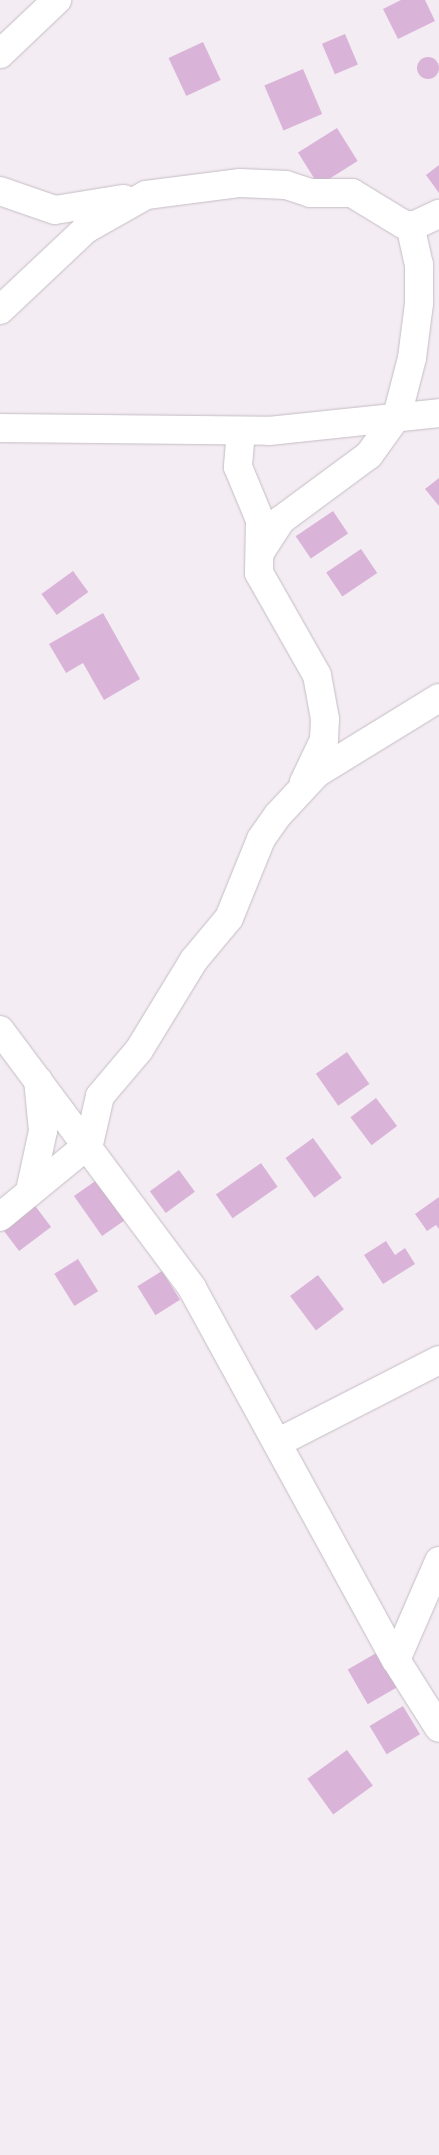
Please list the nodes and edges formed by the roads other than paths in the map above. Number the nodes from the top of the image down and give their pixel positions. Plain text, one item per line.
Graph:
1 (57, 0) edge
2 (0, 54) edge
3 (0, 191) edge
4 (146, 195) junction
5 (439, 214) edge
6 (410, 225) junction
7 (0, 310) edge
8 (439, 413) edge
9 (397, 416) junction
10 (0, 428) edge
11 (241, 431) junction
12 (261, 551) junction
13 (439, 698) edge
14 (301, 788) junction
15 (0, 1030) edge
16 (38, 1079) junction
17 (89, 1144) junction
18 (30, 1191) junction
19 (0, 1217) edge
20 (439, 1360) edge
21 (279, 1442) junction
22 (439, 1561) edge
23 (396, 1660) junction
24 (439, 1728) edge

1 - 2 street
3 - 4 street
4 - 6 street
4 - 7 street
5 - 6 street
6 - 9 street
8 - 9 street
9 - 11 street
9 - 12 street
10 - 11 street
11 - 12 street
12 - 14 street
13 - 14 street
14 - 17 street
15 - 16 street
16 - 17 street
16 - 18 street
17 - 18 street
17 - 21 street
18 - 19 street
20 - 21 street
21 - 23 street
22 - 23 street
23 - 24 street

